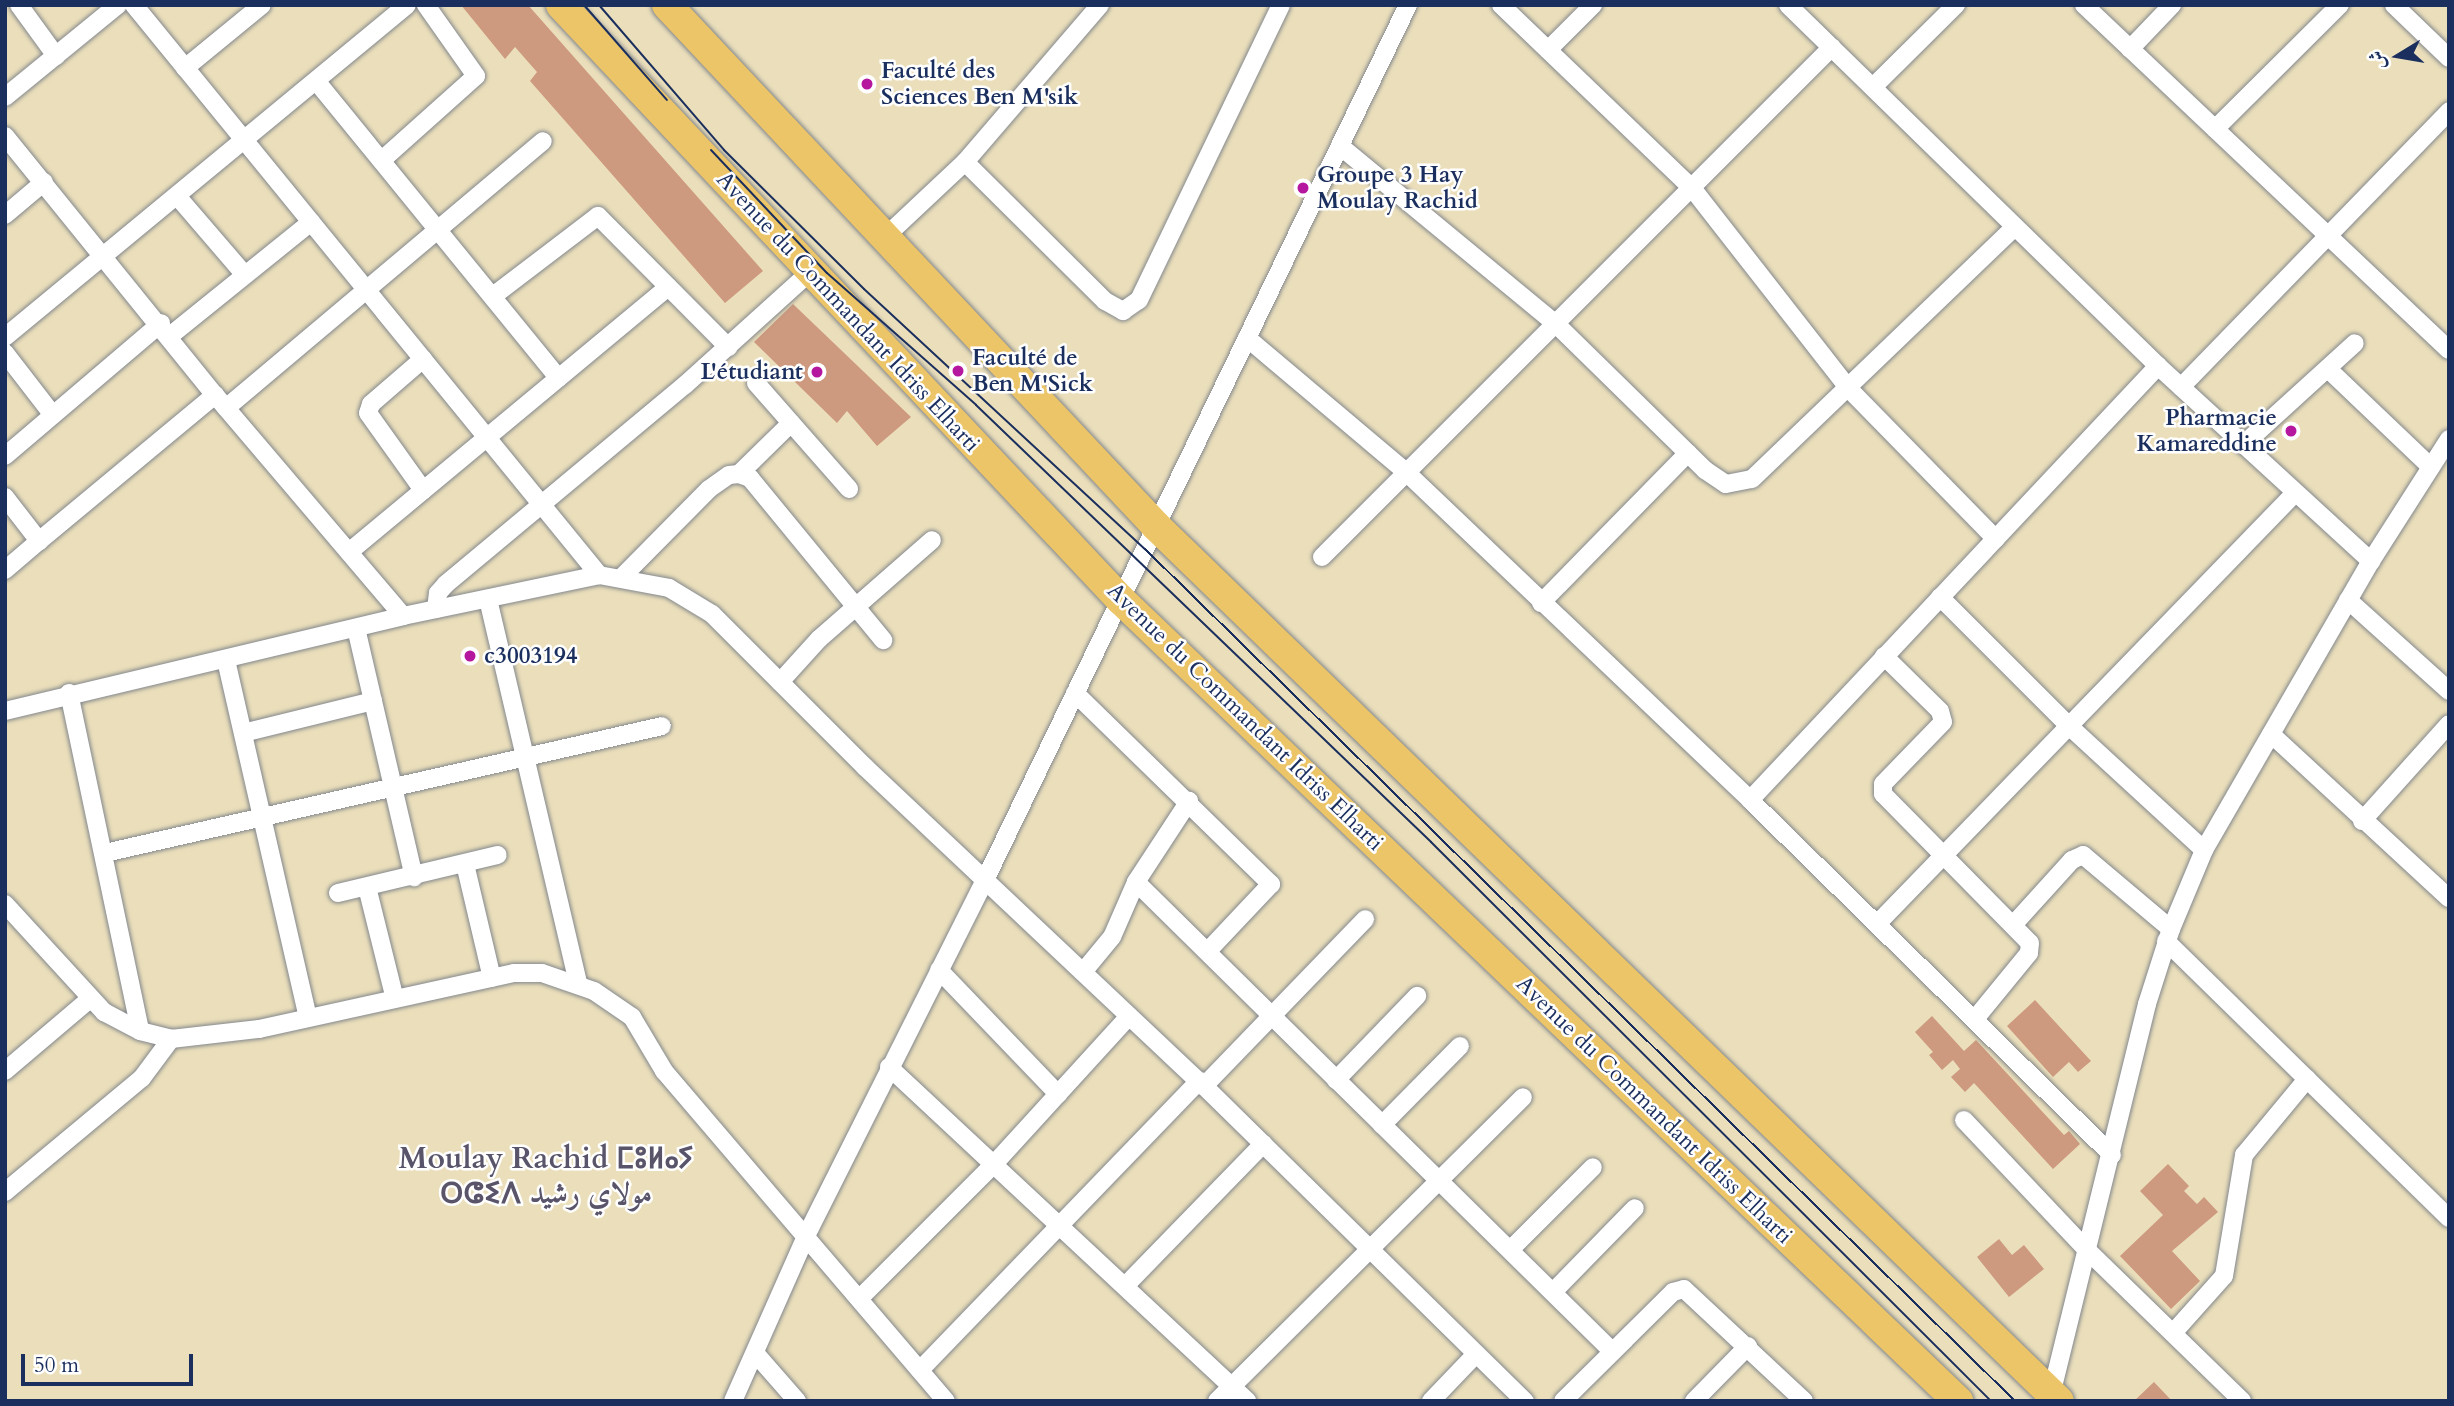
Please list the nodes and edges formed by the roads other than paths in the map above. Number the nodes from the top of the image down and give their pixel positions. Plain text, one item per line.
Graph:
1 (19, 5) edge
2 (118, 5) edge
3 (134, 5) edge
4 (262, 5) edge
5 (407, 5) edge
6 (426, 5) edge
7 (561, 5) edge
8 (667, 5) edge
9 (1100, 5) edge
10 (1281, 5) edge
11 (1408, 5) edge
12 (1502, 5) edge
13 (1593, 5) edge
14 (1788, 5) edge
15 (1956, 5) edge
16 (2084, 5) edge
17 (2172, 5) edge
18 (2340, 5) edge
19 (2394, 5) edge
20 (1832, 47) junction
21 (2130, 49) junction
22 (1548, 50) junction
23 (56, 56) junction
24 (2449, 58) edge
25 (186, 68) junction
26 (317, 82) junction
27 (1872, 87) junction
28 (5, 97) edge
29 (2449, 111) edge
30 (2215, 129) junction
31 (5, 135) edge
32 (543, 141) dead end
33 (246, 142) junction
34 (1340, 146) junction
35 (382, 160) junction
36 (965, 162) junction
37 (44, 182) junction
38 (1692, 188) junction
39 (177, 196) junction
40 (5, 215) edge
41 (311, 222) junction
42 (2015, 228) junction
43 (440, 230) junction
44 (2327, 234) junction
45 (886, 237) junction
46 (104, 254) junction
47 (810, 272) junction
48 (245, 275) junction
49 (668, 287) junction
50 (368, 292) junction
51 (493, 296) junction
52 (1556, 324) junction
53 (166, 329) junction
54 (5, 337) edge
55 (1247, 338) junction
56 (2355, 343) dead end
57 (728, 347) junction
58 (2449, 350) edge
59 (5, 353) edge
60 (423, 359) junction
61 (2158, 366) junction
62 (2328, 369) junction
63 (558, 378) junction
64 (756, 383) dead end
65 (2180, 387) junction
66 (1848, 388) junction
67 (220, 402) junction
68 (53, 415) junction
69 (791, 423) junction
70 (487, 437) junction
71 (2449, 439) edge
72 (2243, 445) junction
73 (1688, 453) junction
74 (5, 456) edge
75 (2431, 467) junction
76 (1406, 472) junction
77 (740, 474) junction
78 (849, 489) dead end
79 (423, 490) junction
80 (2294, 494) junction
81 (5, 497) edge
82 (542, 505) junction
83 (1156, 526) junction
84 (1996, 539) junction
85 (932, 540) dead end
86 (39, 541) junction
87 (349, 552) junction
88 (1322, 557) dead end
89 (2371, 561) junction
90 (5, 570) edge
91 (599, 575) junction
92 (621, 578) junction
93 (1940, 597) junction
94 (488, 599) junction
95 (1121, 600) junction
96 (2348, 600) junction
97 (1541, 603) junction
98 (856, 606) junction
99 (436, 609) junction
100 (403, 616) junction
101 (356, 628) junction
102 (883, 640) dead end
103 (1884, 656) junction
104 (226, 660) junction
105 (780, 682) junction
106 (2448, 688) edge
107 (69, 693) junction
108 (1075, 694) junction
109 (373, 701) junction
110 (5, 711) edge
111 (2449, 724) edge
112 (662, 726) dead end
113 (2068, 726) junction
114 (243, 733) junction
115 (2271, 734) junction
116 (524, 757) junction
117 (393, 788) junction
118 (1750, 800) junction
119 (1188, 801) junction
120 (262, 817) junction
121 (2362, 821) junction
122 (2204, 850) junction
123 (105, 853) junction
124 (498, 855) dead end
125 (1943, 855) junction
126 (465, 864) junction
127 (414, 877) junction
128 (985, 880) junction
129 (1136, 882) junction
130 (367, 887) junction
131 (338, 893) dead end
132 (2449, 898) edge
133 (5, 904) edge
134 (1365, 919) dead end
135 (1877, 924) junction
136 (2014, 924) junction
137 (2169, 935) junction
138 (1208, 952) junction
139 (939, 970) junction
140 (1083, 972) junction
141 (492, 978) junction
142 (578, 982) junction
143 (1418, 996) dead end
144 (90, 999) junction
145 (395, 999) junction
146 (1129, 1016) junction
147 (1271, 1016) junction
148 (308, 1018) junction
149 (1975, 1019) junction
150 (140, 1031) junction
151 (171, 1039) junction
152 (1460, 1045) dead end
153 (889, 1067) junction
154 (5, 1071) edge
155 (2307, 1079) junction
156 (1336, 1080) junction
157 (1202, 1084) junction
158 (1058, 1094) junction
159 (1523, 1097) dead end
160 (1964, 1120) dead end
161 (1382, 1125) junction
162 (1262, 1144) junction
163 (2112, 1155) junction
164 (995, 1163) junction
165 (1593, 1167) dead end
166 (1440, 1181) junction
167 (5, 1192) edge
168 (1635, 1208) dead end
169 (2449, 1218) edge
170 (1061, 1223) junction
171 (806, 1236) junction
172 (1369, 1251) junction
173 (1510, 1251) junction
174 (2088, 1251) junction
175 (1126, 1285) junction
176 (1553, 1292) junction
177 (860, 1298) junction
178 (2173, 1333) junction
179 (1748, 1346) junction
180 (1612, 1351) junction
181 (755, 1353) junction
182 (1476, 1354) junction
183 (920, 1370) junction
184 (1232, 1386) junction
185 (2053, 1398) edge
186 (733, 1401) edge
187 (797, 1401) edge
188 (946, 1401) edge
189 (1217, 1401) edge
190 (1247, 1401) edge
191 (1431, 1401) edge
192 (1525, 1401) edge
193 (1563, 1401) edge
194 (1694, 1401) edge
195 (1804, 1401) edge
196 (1958, 1401) edge
197 (2242, 1401) edge

1 - 23 street
2 - 23 street
3 - 25 street
4 - 25 street
5 - 26 street
6 - 35 street
7 - 47 main road, Avenue du Commandant Idriss Elharti
8 - 45 main road
9 - 36 street
10 - 36 street
11 - 34 street
12 - 22 street
13 - 22 street
14 - 20 street
15 - 27 street
16 - 21 street
17 - 21 street
18 - 30 street
19 - 24 street
20 - 27 street
20 - 38 street
21 - 30 street
22 - 38 street
23 - 28 street
25 - 33 street
26 - 33 street
26 - 35 street
27 - 42 street
29 - 44 street
30 - 44 street
31 - 37 street
32 - 43 street
33 - 39 street
33 - 41 street
34 - 52 street
34 - 55 street
35 - 43 street
36 - 45 street
37 - 40 street
37 - 46 street
38 - 52 street
38 - 66 street
39 - 46 street
39 - 48 street
41 - 48 street
41 - 50 street
42 - 61 street
42 - 66 street
43 - 50 street
43 - 51 street
44 - 58 street
44 - 65 street
45 - 83 main road
46 - 53 street
46 - 54 street
47 - 57 street
47 - 95 main road, Avenue du Commandant Idriss Elharti
48 - 53 street
49 - 51 street
49 - 57 street
49 - 63 street
50 - 60 street
50 - 67 street
51 - 63 street
52 - 73 street
52 - 76 street
53 - 67 street
53 - 68 street
55 - 76 street
55 - 83 street
56 - 62 street
57 - 82 street
59 - 68 street
60 - 70 street
60 - 79 street
61 - 65 street
61 - 84 street
62 - 72 street
62 - 75 street
63 - 70 street
64 - 69 street
65 - 72 street
66 - 73 street
66 - 84 street
67 - 86 street
67 - 87 street
68 - 74 street
69 - 77 street
69 - 78 street
70 - 79 street
70 - 82 street
71 - 75 street
72 - 80 street
73 - 97 street
75 - 89 street
76 - 88 street
76 - 97 street
77 - 92 street
77 - 98 street
79 - 87 street
80 - 89 street
80 - 113 street
81 - 86 street
82 - 91 street
82 - 99 street
83 - 95 street
83 - 185 main road
84 - 93 street
85 - 98 street
86 - 90 street
87 - 100 street
89 - 96 street
91 - 92 street
91 - 94 street
92 - 105 street
93 - 103 street
93 - 113 street
94 - 99 street
94 - 116 street
95 - 108 street
95 - 196 main road, Avenue du Commandant Idriss Elharti
96 - 106 street
96 - 115 street
97 - 118 street
98 - 102 street
98 - 105 street
99 - 100 street
100 - 101 street
101 - 104 street
101 - 109 street
103 - 118 street
103 - 125 street
104 - 107 street
104 - 114 street
105 - 128 street
107 - 110 street
107 - 123 street
108 - 119 street
108 - 128 street
109 - 114 street
109 - 117 street
111 - 121 street
112 - 116 street
113 - 122 street
113 - 125 street
114 - 120 street
115 - 121 street
115 - 122 street
116 - 117 street
116 - 142 street
117 - 120 street
117 - 127 street
118 - 135 street
119 - 129 street
119 - 138 street
120 - 123 street
120 - 148 street
121 - 132 street
122 - 137 street
123 - 150 street
124 - 126 street
125 - 135 street
125 - 136 street
126 - 127 street
126 - 141 street
127 - 130 street
128 - 139 street
128 - 140 street
129 - 138 street
129 - 140 street
130 - 131 street
130 - 145 street
133 - 144 street
134 - 147 street
135 - 149 street
136 - 137 street
136 - 149 street
137 - 155 street
137 - 163 street
138 - 147 street
139 - 153 street
139 - 158 street
140 - 146 street
141 - 142 street
141 - 145 street
142 - 171 street
143 - 156 street
144 - 150 street
144 - 154 street
145 - 148 street
146 - 157 street
146 - 158 street
147 - 156 street
147 - 157 street
148 - 151 street
149 - 163 street
150 - 151 street
151 - 167 street
152 - 161 street
153 - 164 street
153 - 171 street
155 - 169 street
155 - 178 street
156 - 161 street
157 - 162 street
157 - 170 street
158 - 164 street
159 - 166 street
160 - 174 street
161 - 166 street
162 - 172 street
162 - 175 street
163 - 174 street
164 - 170 street
164 - 177 street
165 - 173 street
166 - 172 street
166 - 173 street
168 - 176 street
170 - 175 street
170 - 183 street
171 - 177 street
171 - 181 street
172 - 182 street
172 - 184 street
173 - 176 street
174 - 178 street
174 - 185 street
175 - 184 street
176 - 180 street
177 - 183 street
178 - 197 street
179 - 180 street
179 - 194 street
179 - 195 street
180 - 193 street
181 - 186 street
181 - 187 street
182 - 191 street
182 - 192 street
183 - 188 street
184 - 189 street
184 - 190 street

